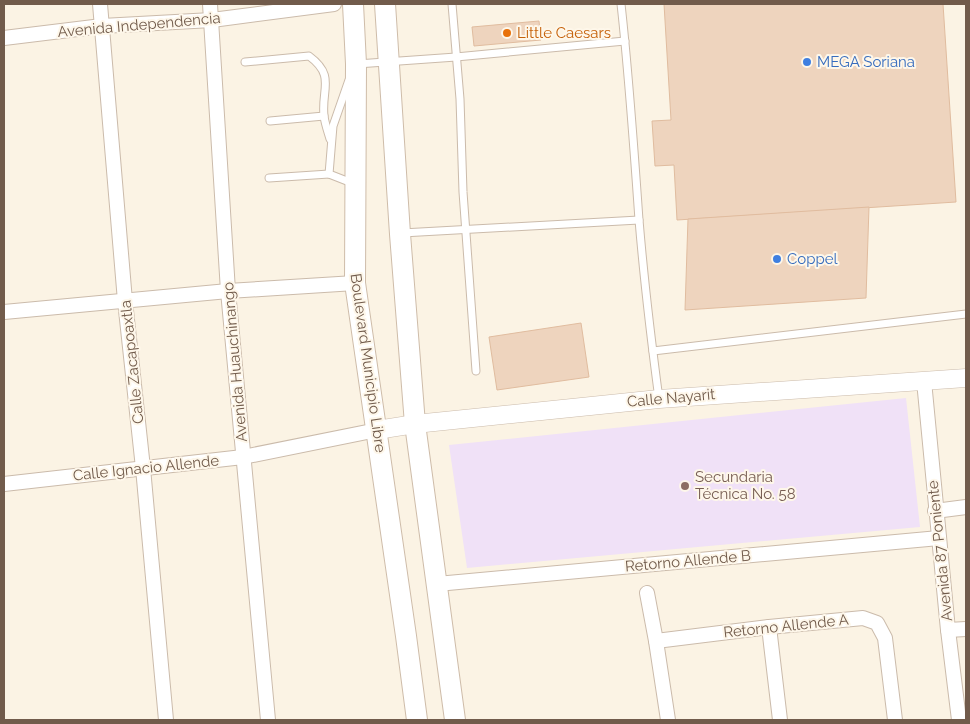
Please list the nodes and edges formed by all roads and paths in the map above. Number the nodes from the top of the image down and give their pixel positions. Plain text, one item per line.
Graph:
1 (100, 4) edge
2 (210, 4) edge
3 (334, 4) edge
4 (353, 4) edge
5 (385, 4) edge
6 (452, 4) edge
7 (621, 4) edge
8 (212, 20) junction
9 (102, 26) junction
10 (4, 38) edge
11 (626, 41) junction
12 (456, 57) junction
13 (245, 62) dead end
14 (390, 62) junction
15 (356, 64) junction
16 (324, 116) junction
17 (270, 121) dead end
18 (331, 145) junction
19 (329, 174) junction
20 (269, 178) dead end
21 (356, 184) junction
22 (639, 220) junction
23 (466, 229) junction
24 (400, 234) junction
25 (355, 283) junction
26 (228, 291) junction
27 (125, 301) junction
28 (4, 312) edge
29 (966, 314) edge
30 (653, 351) junction
31 (476, 371) dead end
32 (966, 378) edge
33 (924, 381) junction
34 (659, 398) junction
35 (415, 424) junction
36 (377, 430) junction
37 (243, 457) junction
38 (143, 468) junction
39 (4, 484) edge
40 (966, 507) edge
41 (936, 511) junction
42 (938, 538) junction
43 (437, 584) junction
44 (646, 593) dead end
45 (768, 626) junction
46 (966, 628) edge
47 (948, 630) junction
48 (656, 641) junction
49 (166, 720) edge
50 (268, 720) edge
51 (417, 720) edge
52 (455, 720) edge
53 (668, 720) edge
54 (780, 720) edge
55 (895, 720) edge
56 (959, 720) edge

1 - 9 street, Calle Zacapoaxtla
2 - 8 street, Avenida Huauchinango
3 - 8 street, Avenida Independencia
4 - 15 main road, Boulevard Municipio Libre
5 - 14 main road
6 - 12 lane
7 - 11 lane
8 - 9 street, Avenida Independencia
8 - 26 street, Avenida Huauchinango
9 - 10 street, Avenida Independencia
9 - 27 street, Calle Zacapoaxtla
11 - 12 lane
11 - 22 lane
12 - 14 lane
12 - 23 lane
13 - 16 lane
14 - 15 lane
14 - 24 main road
15 - 18 lane
15 - 21 main road, Boulevard Municipio Libre
16 - 17 lane
16 - 18 lane
18 - 19 lane
19 - 20 lane
19 - 21 lane
21 - 25 main road, Boulevard Municipio Libre
22 - 23 lane
22 - 30 lane
23 - 24 lane
23 - 31 lane
24 - 35 main road
25 - 26 street
25 - 36 main road, Boulevard Municipio Libre
26 - 27 street
26 - 37 street, Avenida Huauchinango
27 - 28 street
27 - 38 street, Calle Zacapoaxtla
29 - 30 lane
30 - 34 lane
32 - 33 street, Calle Nayarit
33 - 34 street, Calle Nayarit
33 - 41 street, Avenida 87 Poniente
34 - 35 street, Calle Nayarit
35 - 36 street, Calle Nayarit
35 - 43 main road
36 - 37 street, Calle Ignacio Allende
36 - 51 main road, Boulevard Municipio Libre
37 - 38 street, Calle Ignacio Allende
37 - 50 street, Avenida Huauchinango
38 - 39 street, Calle Ignacio Allende
38 - 49 street, Calle Zacapoaxtla
40 - 41 street
41 - 42 street, Avenida 87 Poniente
42 - 43 street, Retorno Allende B
42 - 47 street, Avenida 87 Poniente
43 - 52 main road
44 - 48 street
45 - 48 street, Retorno Allende A
45 - 54 street
45 - 55 street, Retorno Allende A
46 - 47 street
47 - 56 street, Avenida 87 Poniente
48 - 53 street

